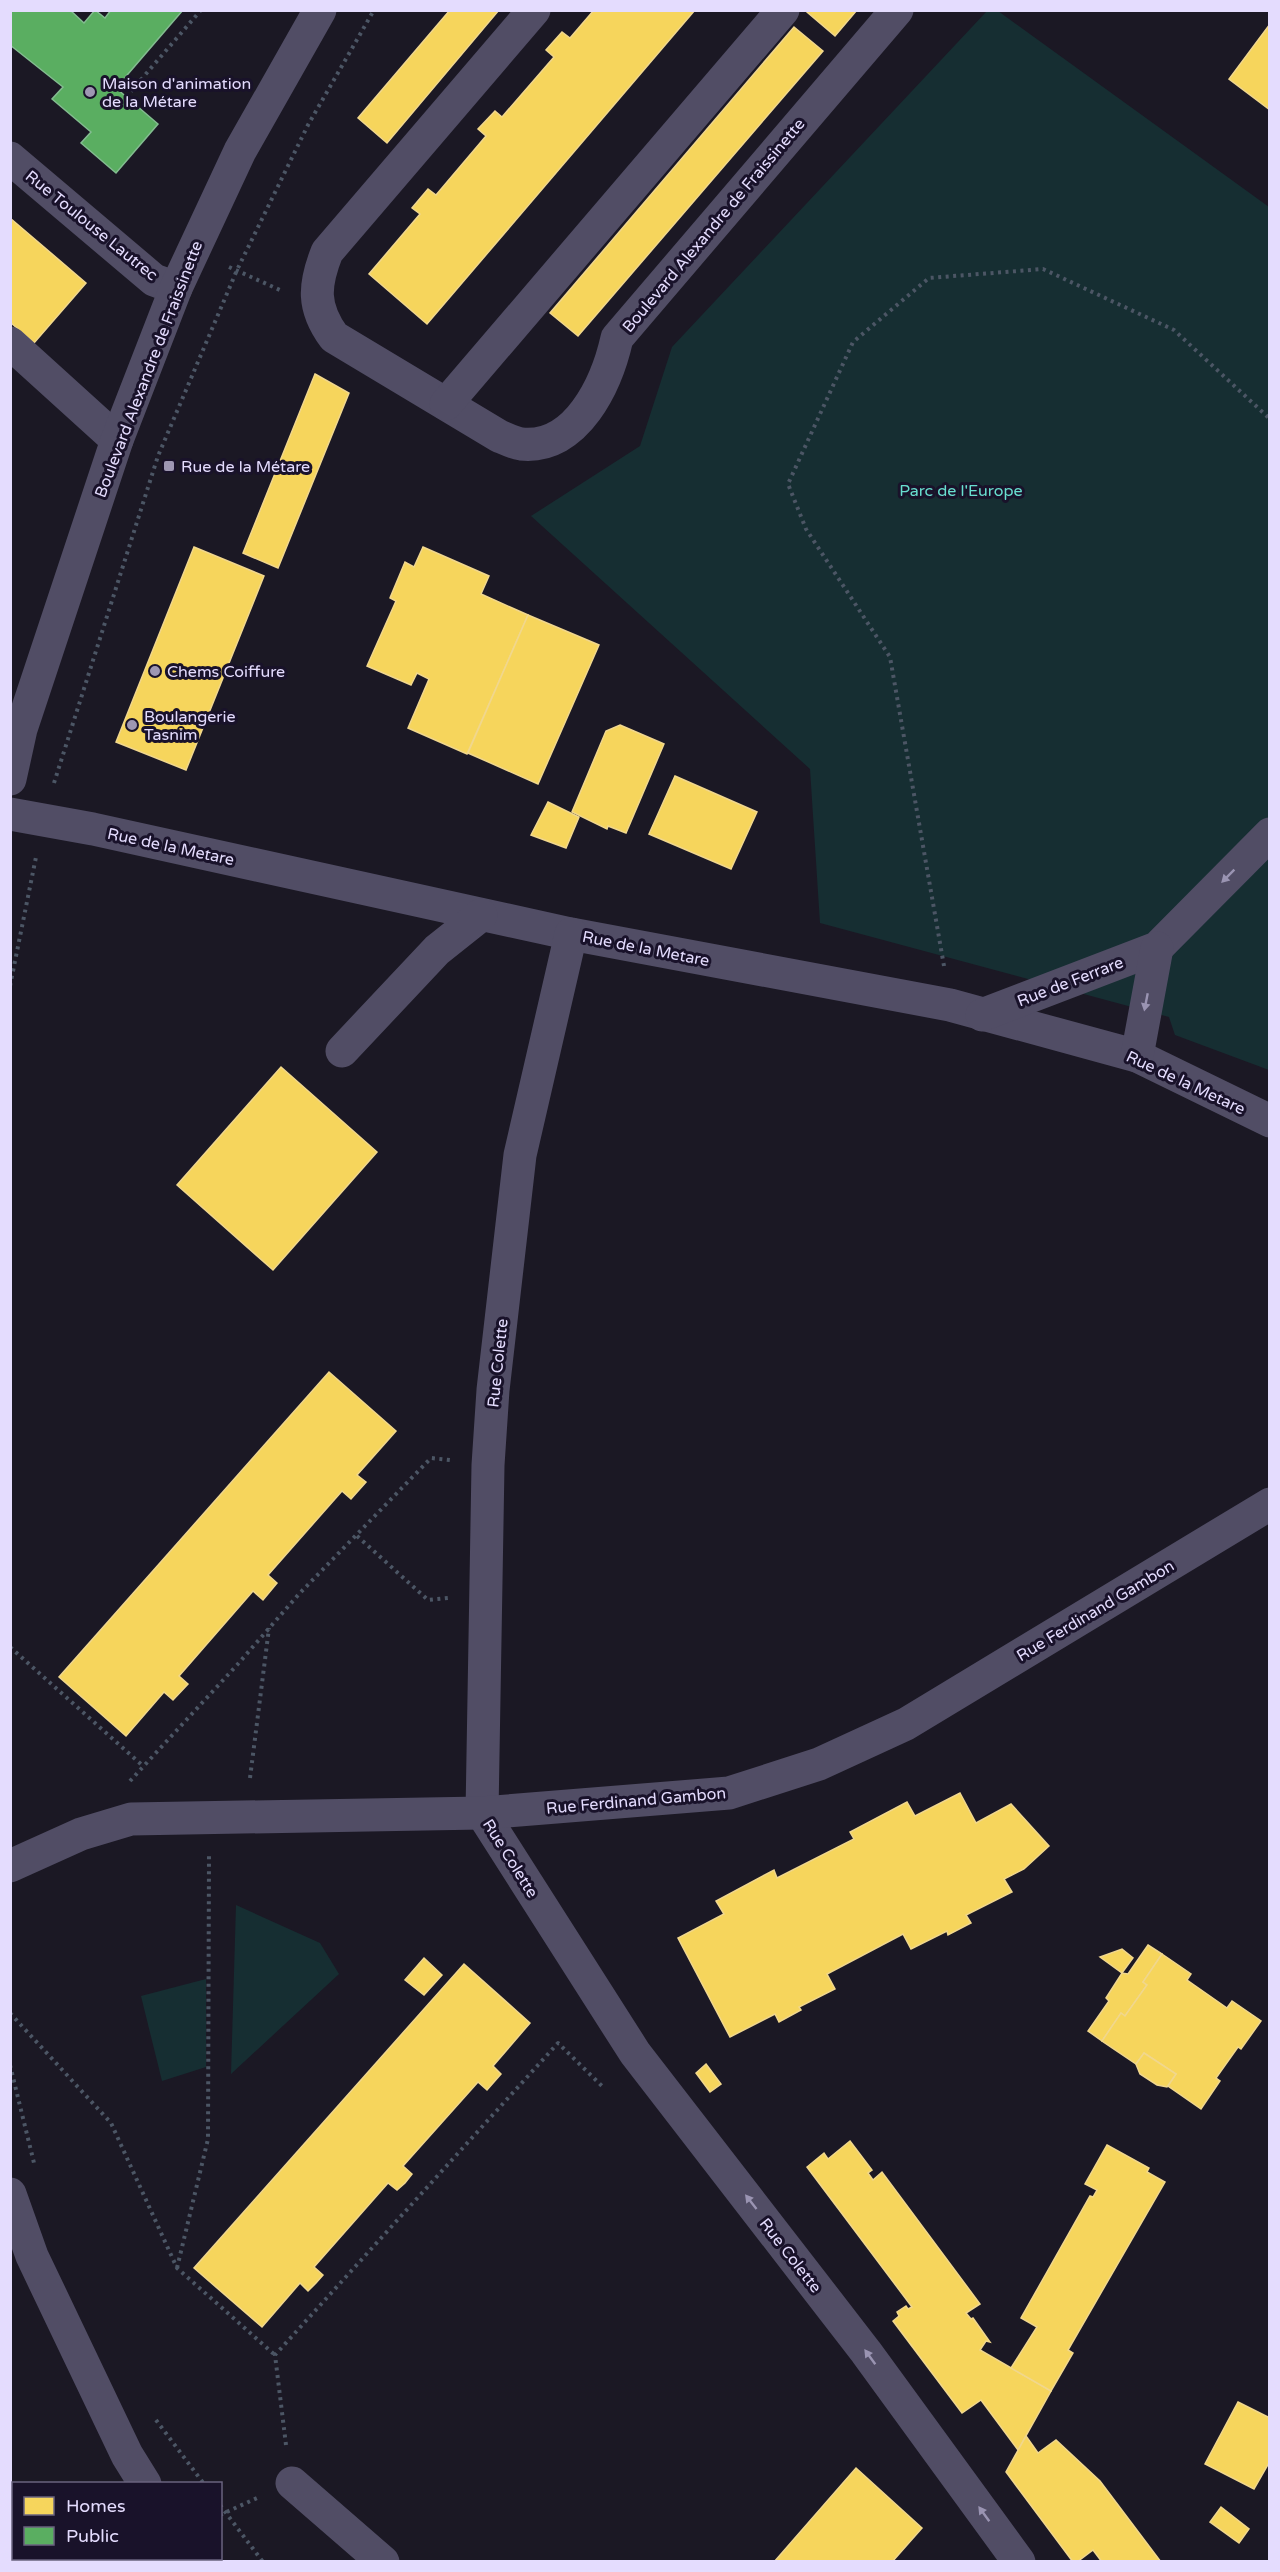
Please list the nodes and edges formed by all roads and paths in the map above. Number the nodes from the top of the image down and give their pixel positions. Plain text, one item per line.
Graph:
1 (201, 10) edge
2 (320, 10) edge
3 (374, 10) edge
4 (534, 10) edge
5 (783, 10) edge
6 (897, 10) edge
7 (126, 97) dead end
8 (10, 158) edge
9 (194, 249) junction
10 (237, 270) junction
11 (176, 288) junction
12 (319, 308) junction
13 (12, 346) edge
14 (446, 404) junction
15 (1269, 419) edge
16 (117, 440) junction
17 (10, 779) edge
18 (10, 814) edge
19 (43, 819) junction
20 (1269, 834) edge
21 (481, 915) junction
22 (571, 934) junction
23 (1157, 948) junction
24 (10, 986) edge
25 (951, 1005) junction
26 (982, 1015) junction
27 (342, 1051) dead end
28 (1137, 1056) junction
29 (1269, 1121) edge
30 (488, 1465) junction
31 (1269, 1504) edge
32 (357, 1536) junction
33 (488, 1593) junction
34 (269, 1628) junction
35 (10, 1647) edge
36 (143, 1766) junction
37 (128, 1783) dead end
38 (482, 1813) junction
39 (209, 1818) junction
40 (244, 1818) junction
41 (10, 1866) edge
42 (10, 2013) edge
43 (603, 2087) dead end
44 (10, 2194) edge
45 (177, 2268) junction
46 (275, 2355) junction
47 (144, 2482) edge
48 (292, 2483) joint
49 (222, 2508) edge
50 (263, 2562) edge
51 (383, 2562) edge
52 (1019, 2562) edge

1 - 7 path
2 - 9 street, Boulevard Alexandre de Fraissinette
3 - 10 path
4 - 12 street, Boulevard Alexandre de Fraissinette
5 - 14 street
6 - 14 street, Boulevard Alexandre de Fraissinette
8 - 11 street, Rue Toulouse Lautrec
9 - 10 path
9 - 11 street, Boulevard Alexandre de Fraissinette
10 - 12 path
10 - 19 path
11 - 16 street, Boulevard Alexandre de Fraissinette
12 - 14 street, Boulevard Alexandre de Fraissinette
13 - 16 street
15 - 25 path
16 - 17 street, Boulevard Alexandre de Fraissinette
18 - 19 street, Rue de la Metare
19 - 21 street, Rue de la Metare
19 - 24 path
20 -> 23 street, Rue de Ferrare
21 - 22 street, Rue de la Metare
21 - 27 street
22 - 25 street, Rue de la Metare
22 - 30 street, Rue Colette
23 - 26 street, Rue de Ferrare
23 -> 28 street
25 - 26 street, Rue de la Metare
26 - 28 street, Rue de la Metare
28 - 29 street, Rue de la Metare
30 - 32 path
30 - 33 street, Rue Colette
31 - 38 street, Rue Ferdinand Gambon
32 - 33 path
32 - 34 path
33 - 38 street, Rue Colette
34 - 36 path
34 - 40 path
35 - 36 path
36 - 37 path
38 - 40 street, Rue Ferdinand Gambon
52 -> 38 street, Rue Colette
39 - 40 street, Rue Ferdinand Gambon
39 - 41 street, Rue Ferdinand Gambon
39 - 45 path
42 - 45 path
43 - 46 path
44 - 47 street
45 - 46 path
46 - 48 path
48 - 51 street
49 - 50 path

